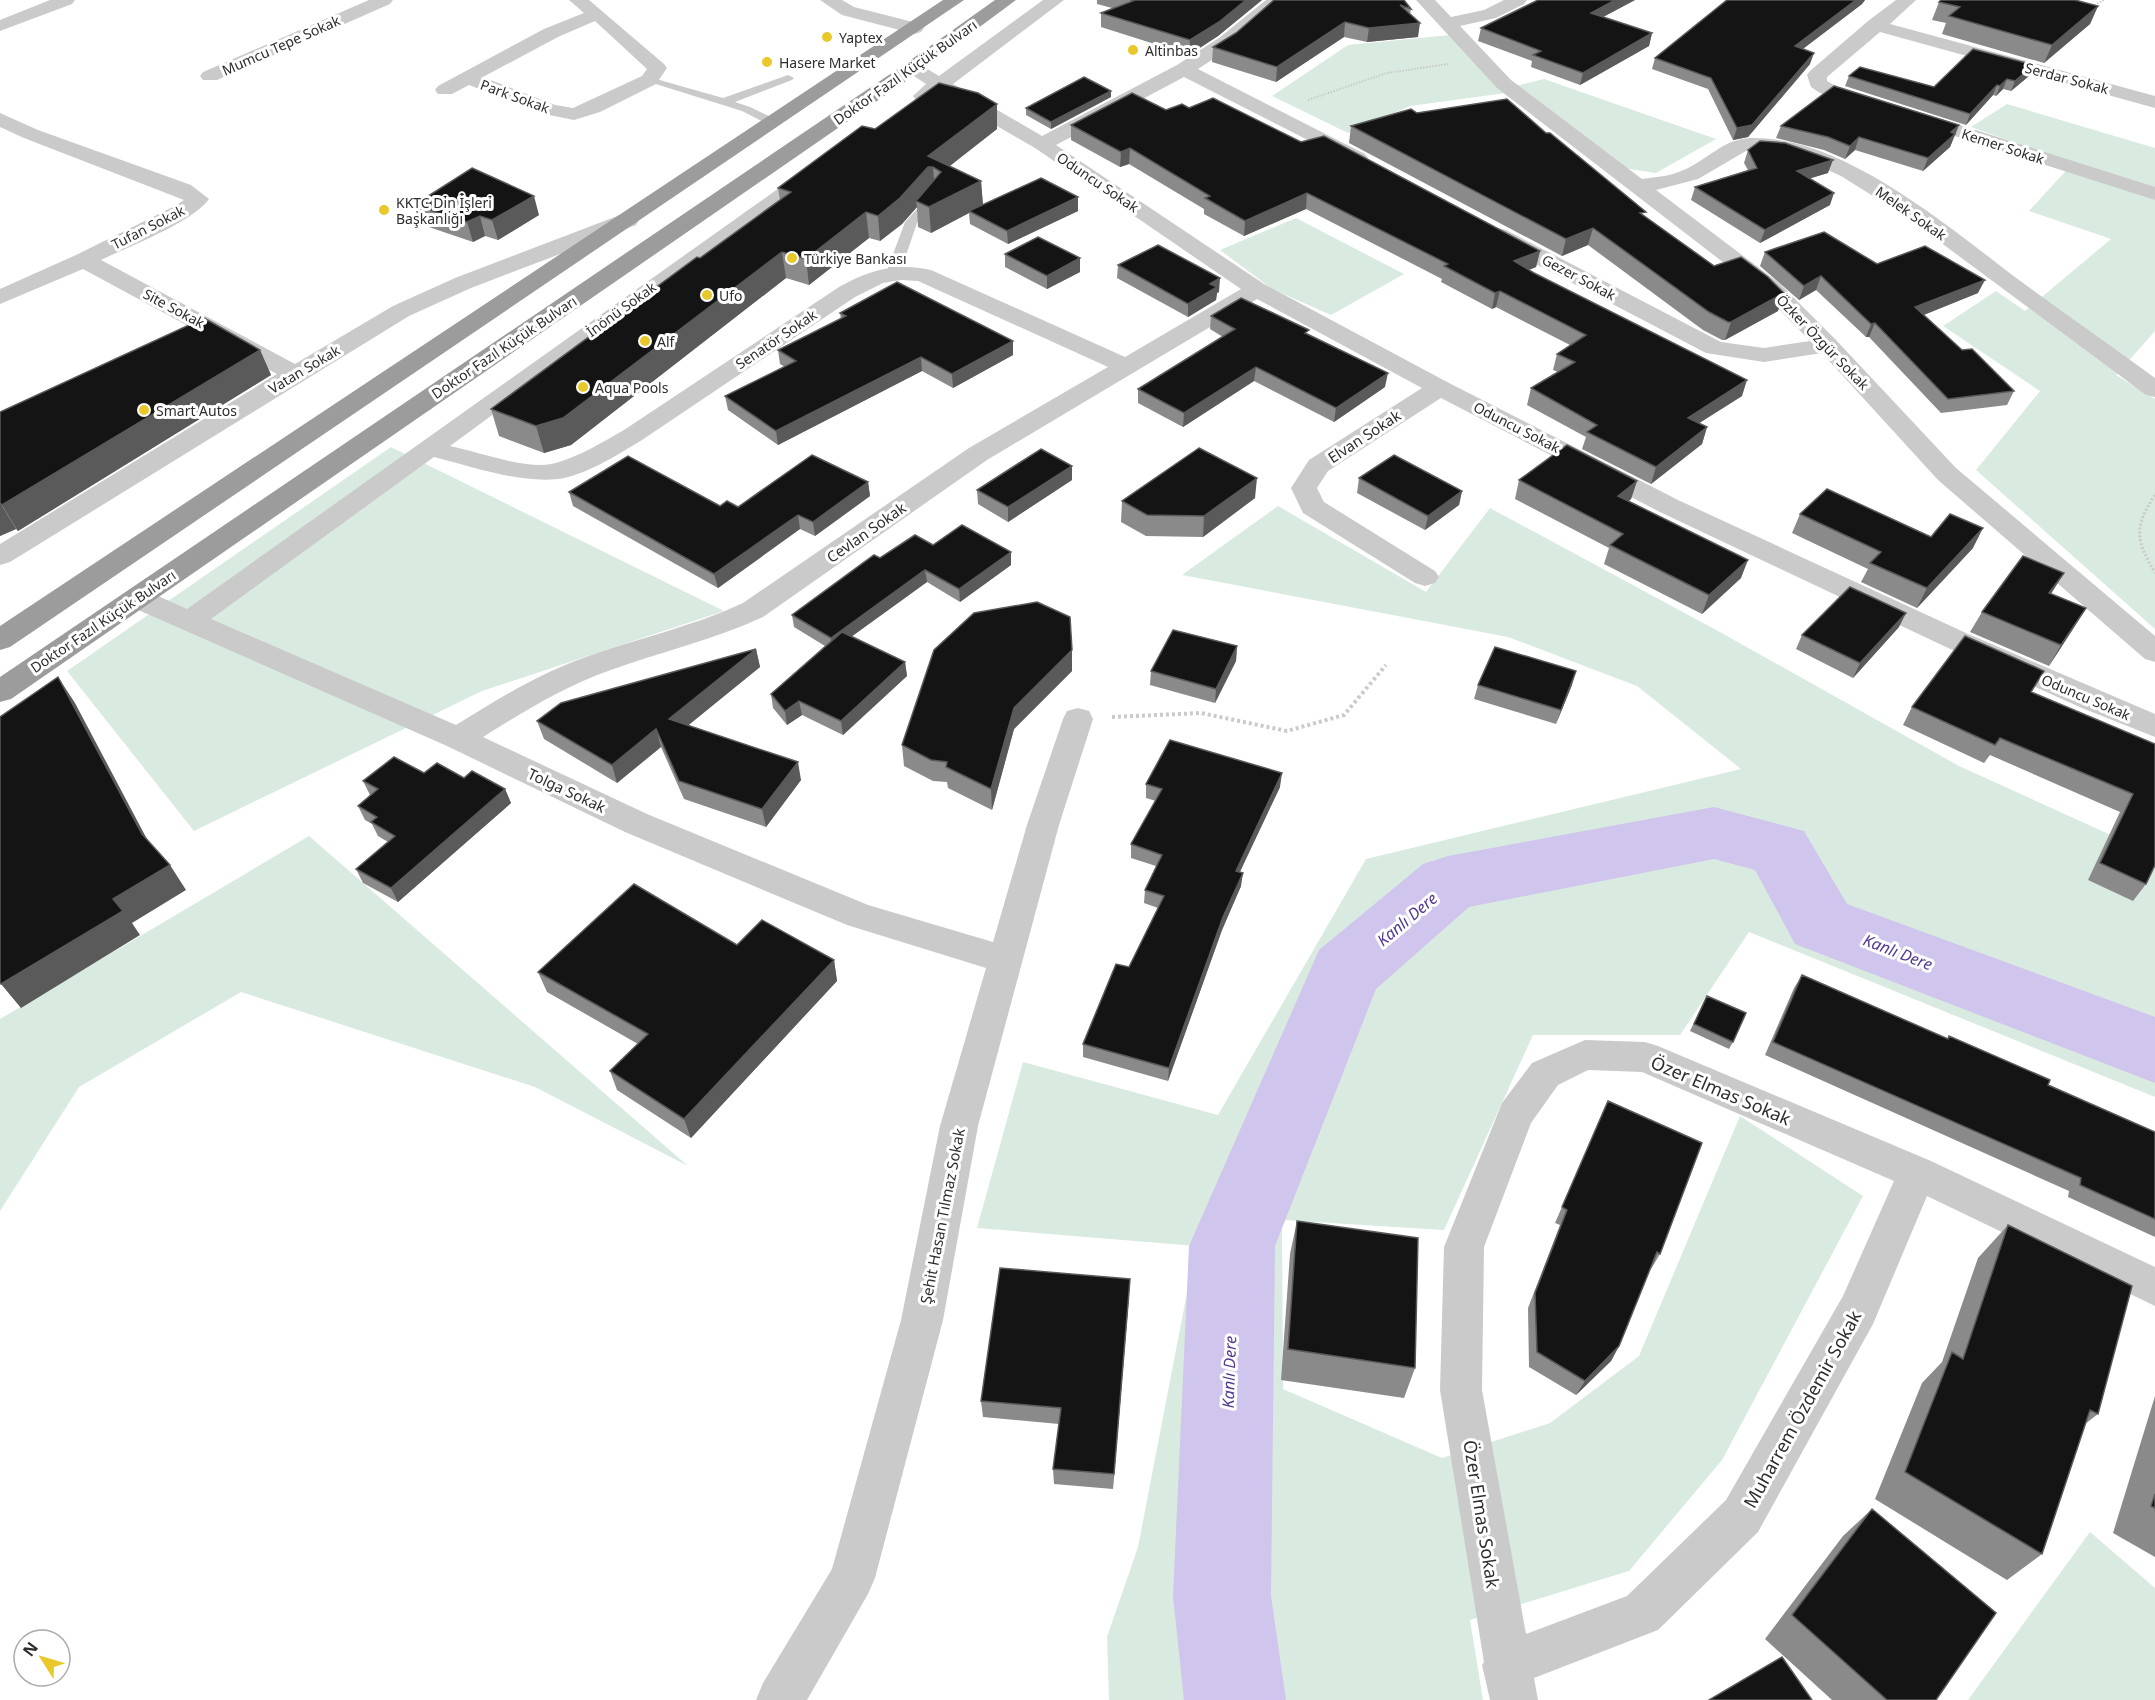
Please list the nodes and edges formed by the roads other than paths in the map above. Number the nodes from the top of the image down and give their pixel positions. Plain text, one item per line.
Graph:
1 (66, 0) edge
2 (384, 0) edge
3 (578, 0) edge
4 (829, 0) edge
5 (955, 0) edge
6 (1007, 0) edge
7 (1055, 0) edge
8 (1277, 0) edge
9 (1425, 0) edge
10 (1518, 0) edge
11 (1907, 0) edge
12 (597, 14) junction
13 (1449, 23) junction
14 (1874, 25) junction
15 (0, 26) edge
16 (915, 28) junction
17 (912, 68) junction
18 (1184, 69) junction
19 (653, 74) junction
20 (210, 76) dead end
21 (468, 78) junction
22 (788, 78) dead end
23 (939, 86) junction
24 (445, 90) dead end
25 (724, 102) junction
26 (2155, 102) edge
27 (901, 112) edge
28 (0, 119) edge
29 (773, 123) junction
30 (1042, 144) junction
31 (834, 158) edge
32 (1374, 167) edge
33 (1638, 186) junction
34 (2155, 194) edge
35 (934, 198) edge
36 (628, 220) junction
37 (1478, 224) edge
38 (84, 260) junction
39 (893, 273) junction
40 (1256, 289) junction
41 (0, 297) edge
42 (1828, 345) junction
43 (2153, 359) dead end
44 (1126, 366) junction
45 (2129, 371) junction
46 (295, 374) junction
47 (1440, 388) junction
48 (2155, 390) edge
49 (428, 448) junction
50 (0, 556) edge
51 (1425, 577) dead end
52 (137, 598) junction
53 (189, 621) junction
54 (0, 640) edge
55 (2155, 652) edge
56 (0, 692) edge
57 (1078, 719) road end
58 (2155, 726) edge
59 (458, 738) junction
60 (1005, 960) junction
61 (1917, 1173) junction
62 (2155, 1287) edge
63 (1510, 1682) edge
64 (780, 1700) edge

1 - 15 street
2 - 20 street, Mumcu Tepe Sokak
3 - 12 street
4 - 16 street
5 - 16 highway, Doktor Fazıl Küçük Bulvarı
6 - 17 highway, Doktor Fazıl Küçük Bulvarı
7 - 23 street
8 - 18 street
9 - 13 street, Özker Özgür Sokak
10 - 13 street
11 - 14 street
12 - 19 street
12 - 21 street
13 - 33 street, Özker Özgür Sokak
14 - 26 street, Serdar Sokak
14 - 34 street, Kemer Sokak
16 - 29 highway, Doktor Fazıl Küçük Bulvarı
17 - 23 street, Oduncu Sokak
17 - 52 highway, Doktor Fazıl Küçük Bulvarı
18 - 30 street
18 - 32 street
19 - 21 street, Park Sokak
19 - 25 lane
21 - 24 street
22 - 25 lane
23 - 27 street
23 - 30 street, Oduncu Sokak
25 - 29 lane
28 - 38 street, Tufan Sokak
29 - 36 highway, Doktor Fazıl Küçük Bulvarı
30 - 40 street, Oduncu Sokak
31 - 49 street, İnönü Sokak
33 - 42 street, Özker Özgür Sokak
33 - 45 street, Melek Sokak
35 - 39 lane
36 - 46 street, Vatan Sokak
36 - 54 highway, Doktor Fazıl Küçük Bulvarı
37 - 42 street, Gezer Sokak
38 - 41 street, Tufan Sokak
38 - 46 street, Site Sokak
39 - 44 street, Senatör Sokak
39 - 49 street, Senatör Sokak
40 - 44 street, Cevlan Sokak
40 - 47 street, Oduncu Sokak
42 - 55 street, Özker Özgür Sokak
43 - 45 street
44 - 59 street, Cevlan Sokak
45 - 48 street, Melek Sokak
46 - 50 street, Vatan Sokak
47 - 51 street, Elvan Sokak
47 - 58 street, Oduncu Sokak
49 - 53 street, İnönü Sokak
52 - 53 street, Tolga Sokak
52 - 56 highway, Doktor Fazıl Küçük Bulvarı
53 - 59 street, Tolga Sokak
57 - 60 street, Şehit Hasan Tılmaz Sokak
59 - 60 street, Tolga Sokak
60 - 64 street, Şehit Hasan Tılmaz Sokak
61 - 62 street, Özer Elmas Sokak
61 - 63 street, Muharrem Özdemir Sokak
61 - 63 street, Özer Elmas Sokak

